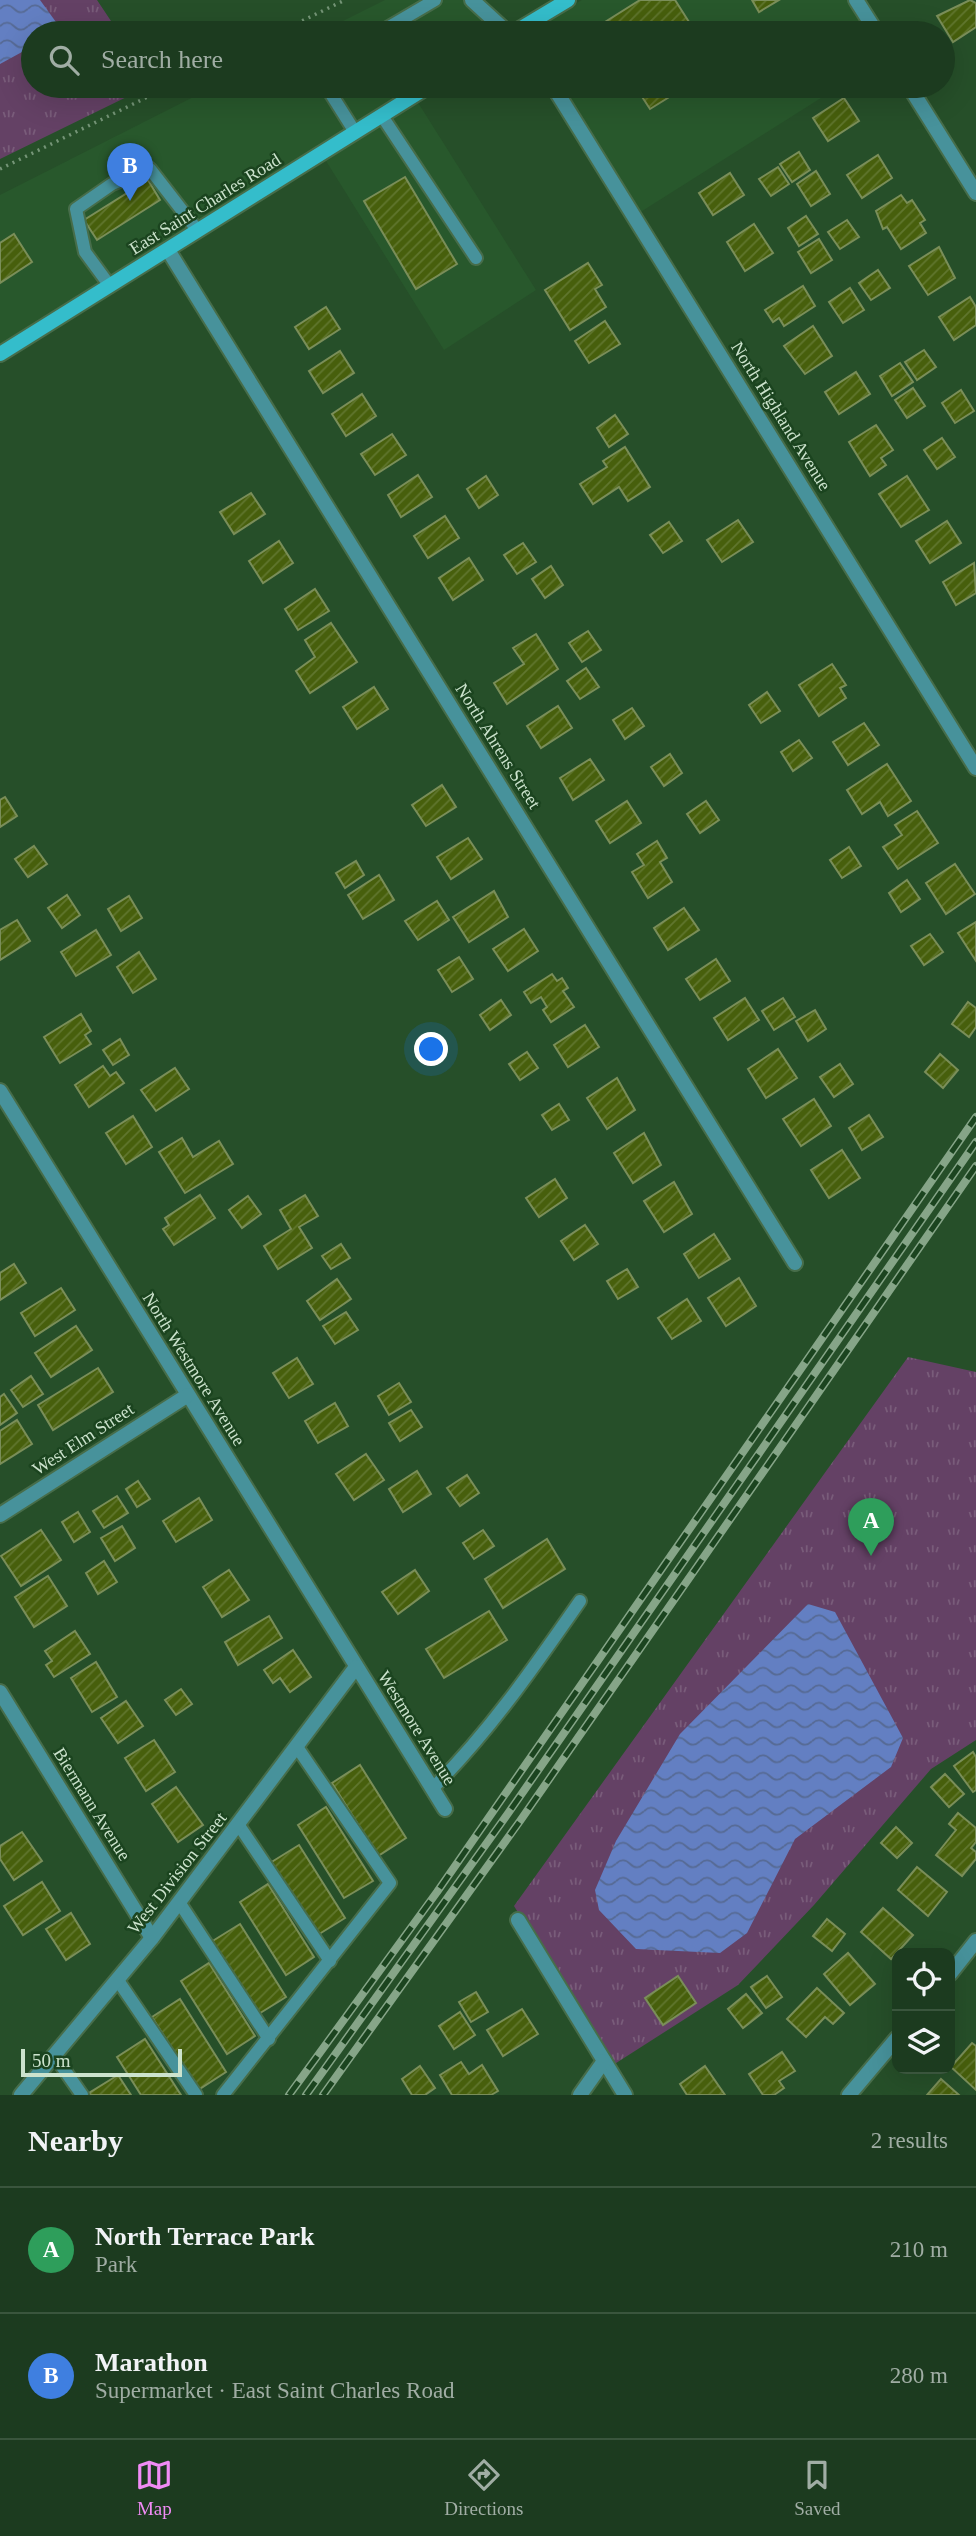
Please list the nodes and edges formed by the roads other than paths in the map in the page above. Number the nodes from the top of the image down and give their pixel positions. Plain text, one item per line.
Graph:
1 (435, 0) edge
2 (472, 0) edge
3 (568, 0) edge
4 (856, 0) edge
5 (404, 21) edge
6 (496, 21) edge
7 (531, 21) edge
8 (869, 21) edge
9 (334, 98) edge
10 (409, 98) edge
11 (560, 98) edge
12 (917, 98) edge
13 (382, 116) junction
14 (355, 132) junction
15 (976, 193) edge
16 (198, 231) junction
17 (168, 250) junction
18 (476, 258) dead end
19 (110, 285) junction
20 (0, 354) edge
21 (976, 768) edge
22 (0, 1091) edge
23 (795, 1263) dead end
24 (188, 1395) junction
25 (0, 1515) edge
26 (580, 1601) dead end
27 (356, 1667) junction
28 (0, 1692) edge
29 (297, 1747) junction
30 (433, 1788) junction
31 (445, 1809) dead end
32 (238, 1824) junction
33 (179, 1902) junction
34 (518, 1920) dead end
35 (152, 1938) junction
36 (976, 1941) edge
37 (330, 1961) junction
38 (955, 1968) edge
39 (117, 1979) junction
40 (268, 2039) junction
41 (892, 2044) edge
42 (54, 2055) junction
43 (604, 2061) junction
44 (21, 2095) edge
45 (82, 2095) edge
46 (196, 2095) edge
47 (223, 2095) edge
48 (580, 2095) edge
49 (625, 2095) edge
50 (849, 2095) edge

1 - 5 lane
2 - 6 street
3 - 7 main road
4 - 8 street
9 - 14 lane
10 - 13 main road, East Saint Charles Road
11 - 21 street, North Highland Avenue
12 - 15 street
13 - 14 main road, East Saint Charles Road
13 - 18 lane
14 - 16 main road, East Saint Charles Road
16 - 17 main road, East Saint Charles Road
16 - 19 lane
17 - 19 main road, East Saint Charles Road
17 - 23 street, North Ahrens Street
19 - 20 main road, East Saint Charles Road
22 - 24 street, North Westmore Avenue
24 - 25 street, West Elm Street
24 - 27 street, North Westmore Avenue
26 - 30 lane
27 - 29 street, West Division Street
27 - 30 street, Westmore Avenue
28 - 35 street, Biermann Avenue
29 - 32 street, West Division Street
29 - 37 lane
30 - 31 street, Westmore Avenue
32 - 33 street, West Division Street
32 - 37 lane
33 - 35 street, West Division Street
33 - 40 lane
34 - 43 street
35 - 39 street, West Division Street
36 - 38 street
37 - 40 lane
39 - 42 street, West Division Street
39 - 46 lane
40 - 47 lane
41 - 50 street
42 - 44 street, West Division Street
42 - 45 lane
43 - 48 street
43 - 49 street

